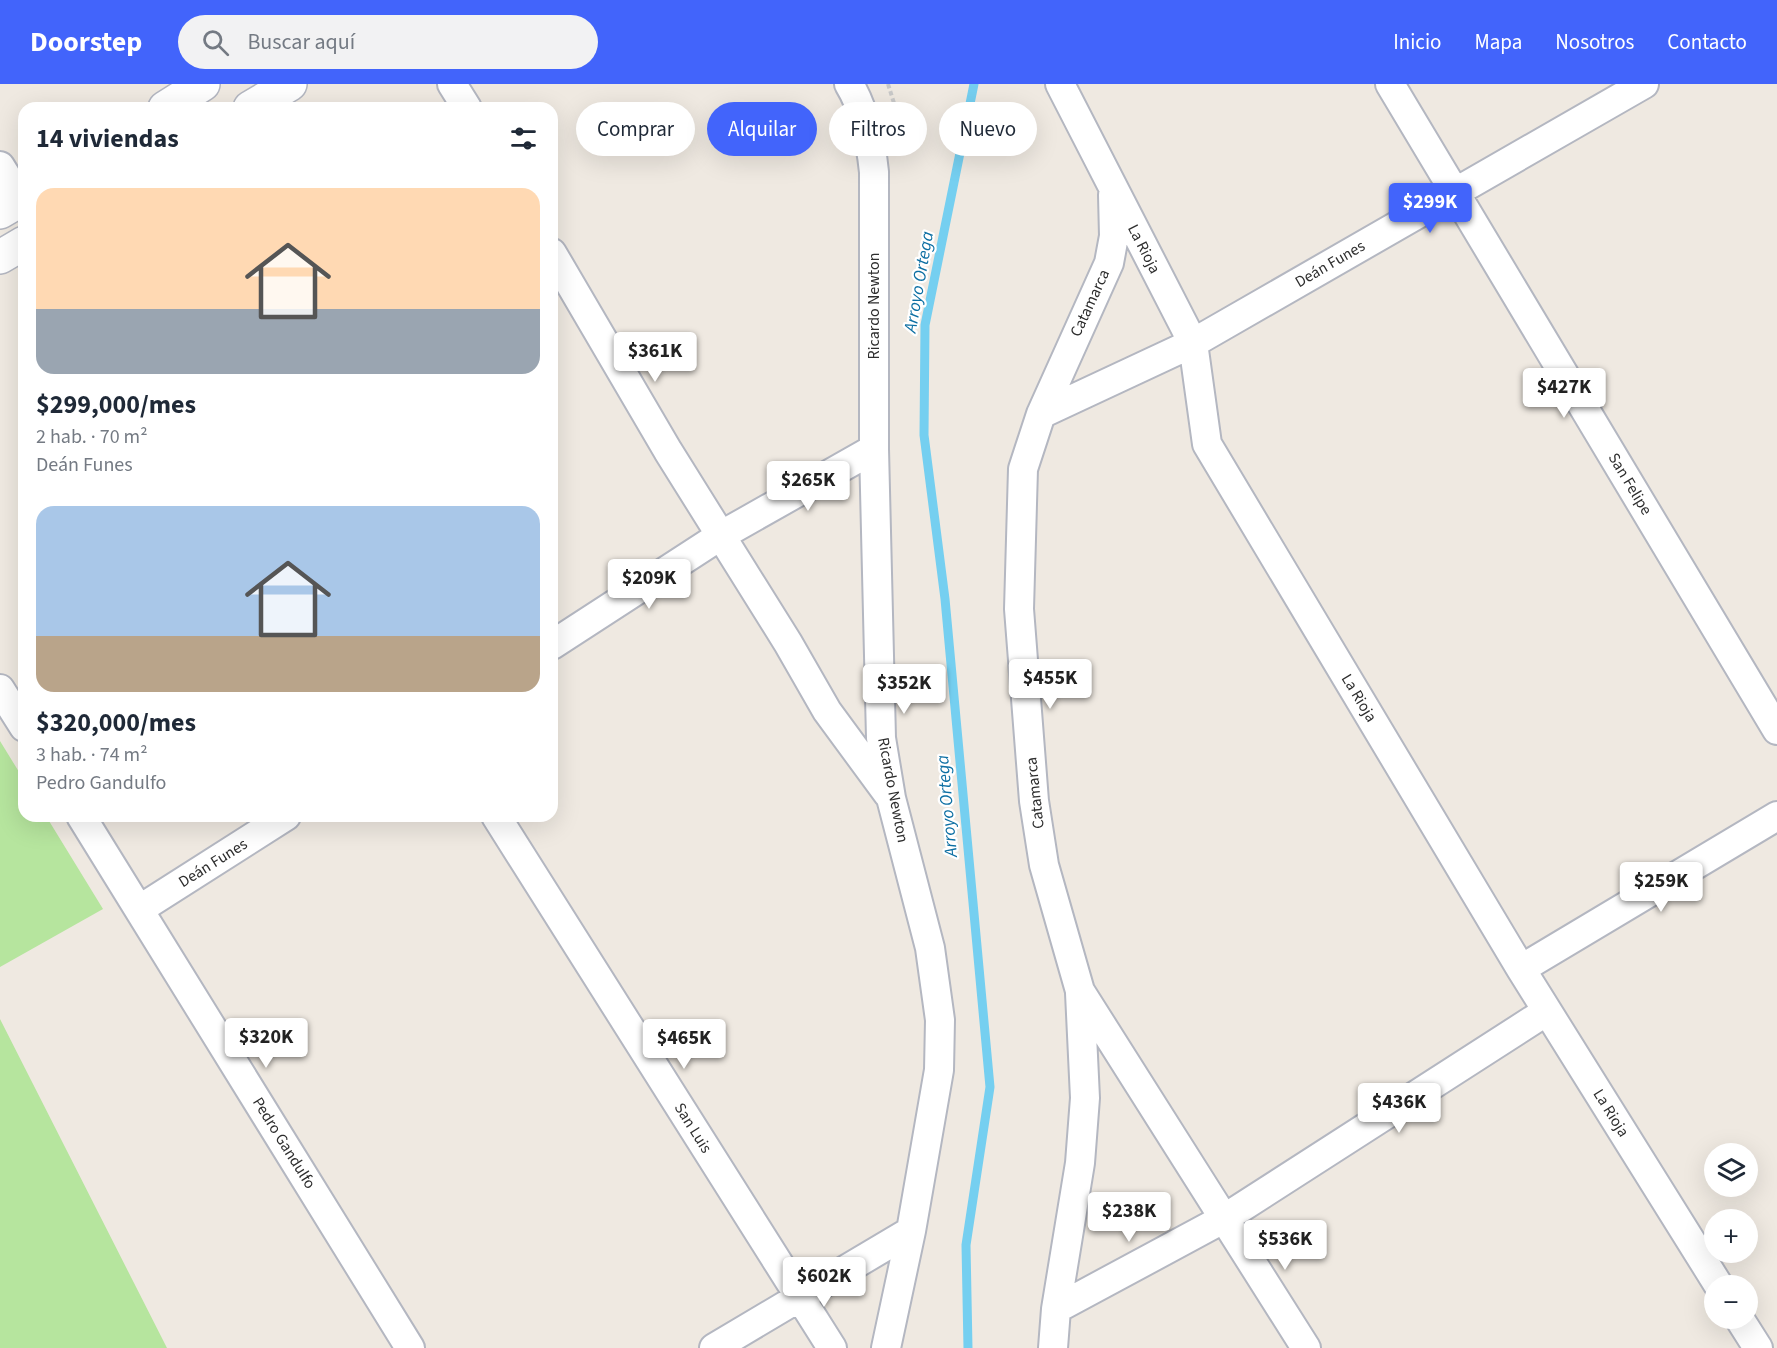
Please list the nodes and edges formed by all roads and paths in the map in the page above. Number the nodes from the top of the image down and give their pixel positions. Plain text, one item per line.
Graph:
1 (203, 84) edge
2 (290, 84) edge
3 (452, 84) edge
4 (849, 84) edge
5 (888, 84) edge
6 (1060, 84) edge
7 (1390, 84) edge
8 (1644, 84) edge
9 (174, 102) edge
10 (260, 102) edge
11 (462, 102) edge
12 (894, 102) edge
13 (0, 166) edge
14 (1112, 185) junction
15 (1456, 192) junction
16 (15, 204) edge
17 (18, 246) edge
18 (0, 257) edge
19 (558, 263) edge
20 (1193, 343) junction
21 (1041, 414) junction
22 (874, 448) junction
23 (720, 536) junction
24 (558, 641) edge
25 (0, 689) edge
26 (18, 718) edge
27 (1777, 730) edge
28 (891, 798) junction
29 (1777, 816) edge
30 (85, 822) edge
31 (277, 822) edge
32 (500, 822) edge
33 (140, 909) junction
34 (1521, 969) junction
35 (1080, 991) junction
36 (1547, 1011) junction
37 (1225, 1218) junction
38 (911, 1231) junction
39 (1712, 1275) edge
40 (799, 1296) junction
41 (1056, 1309) junction
42 (1746, 1329) edge
43 (411, 1348) edge
44 (714, 1348) edge
45 (832, 1348) edge
46 (886, 1348) edge
47 (1053, 1348) edge
48 (1306, 1348) edge
49 (1758, 1348) edge

1 - 9 main road
2 - 10 main road
3 - 11 street
4 - 22 street, Ricardo Newton
5 - 12 path
6 - 14 street, La Rioja
7 - 15 street, San Felipe
8 - 15 street, Deán Funes
13 - 16 street
14 - 20 street, La Rioja
14 - 21 street, Catamarca
15 - 20 street, Deán Funes
15 - 27 street, San Felipe
17 - 18 main road
19 - 23 street
20 - 21 street, Deán Funes
20 - 34 street, La Rioja
21 - 35 street, Catamarca
22 - 23 street
22 - 28 street, Ricardo Newton
23 - 24 street
23 - 28 street
25 - 26 street
28 - 38 street, Ricardo Newton
29 - 34 street
30 - 33 street, Pedro Gandulfo
31 - 33 street, Deán Funes
32 - 40 street, San Luis
33 - 43 street, Pedro Gandulfo
34 - 36 street, La Rioja
35 - 37 street, Catamarca
35 - 41 street
36 - 37 street
36 - 39 street, La Rioja
37 - 41 street
37 - 48 street, Catamarca
38 - 40 street
38 - 46 street, Ricardo Newton
40 - 44 street
40 - 45 street, San Luis
41 - 47 street
42 - 49 street

